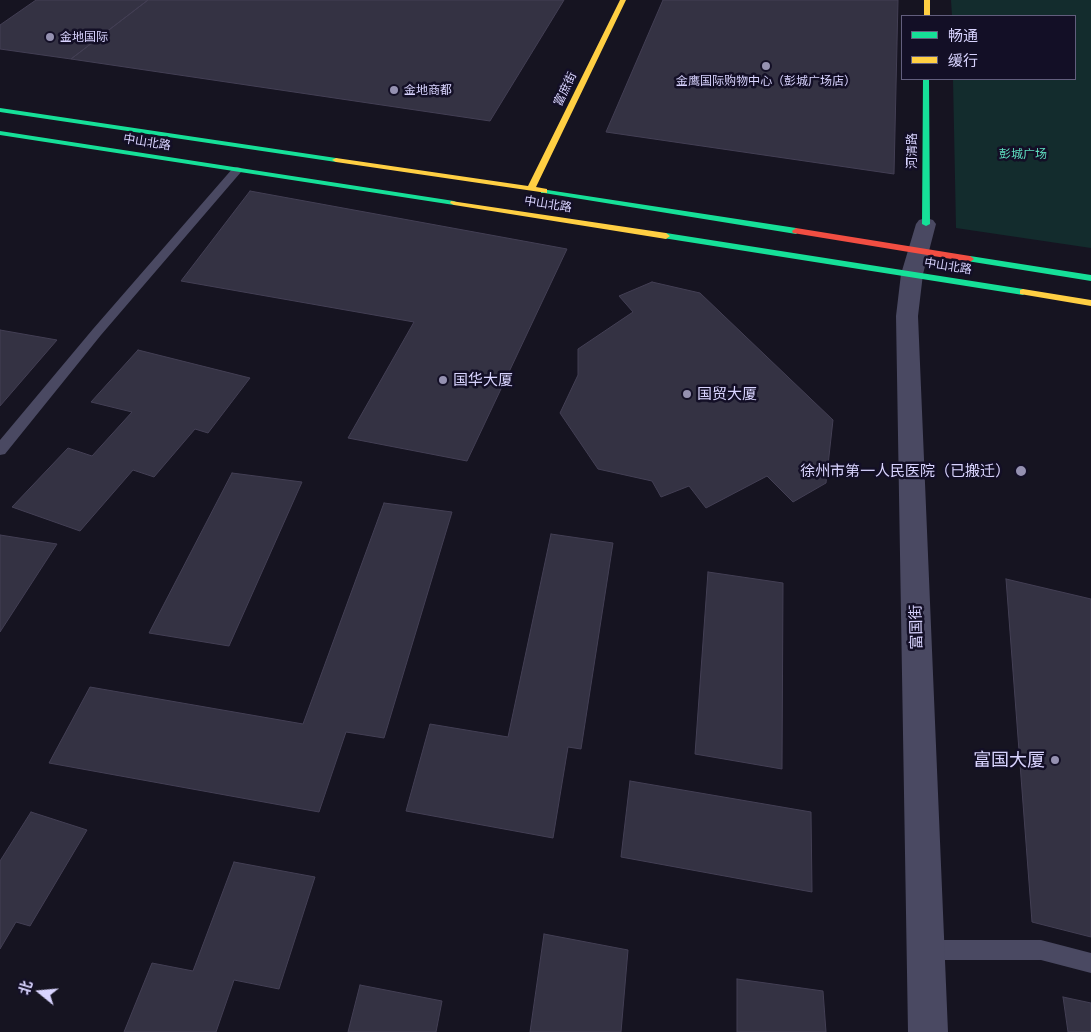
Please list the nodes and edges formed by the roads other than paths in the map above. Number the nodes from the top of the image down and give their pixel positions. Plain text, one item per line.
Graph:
1 (623, 0) edge
2 (927, 0) edge
3 (926, 15) edge
4 (926, 80) edge
5 (0, 110) edge
6 (0, 133) edge
7 (237, 170) junction
8 (531, 189) junction
9 (918, 249) junction
10 (1091, 278) edge
11 (1091, 303) edge
12 (0, 450) edge
13 (924, 950) junction
14 (1091, 963) edge
15 (928, 1032) edge

1 - 8 main road, 富庶街
2 - 3 main road
4 - 9 main road, 河清路
5 - 8 main road, 中山北路
6 - 7 main road, 中山北路
7 - 9 main road, 中山北路
7 - 12 lane
8 - 9 main road, 中山北路
9 - 10 main road, 中山北路
9 - 11 main road, 中山北路
9 - 13 street, 富国街
13 - 14 lane
13 - 15 street, 富国街

